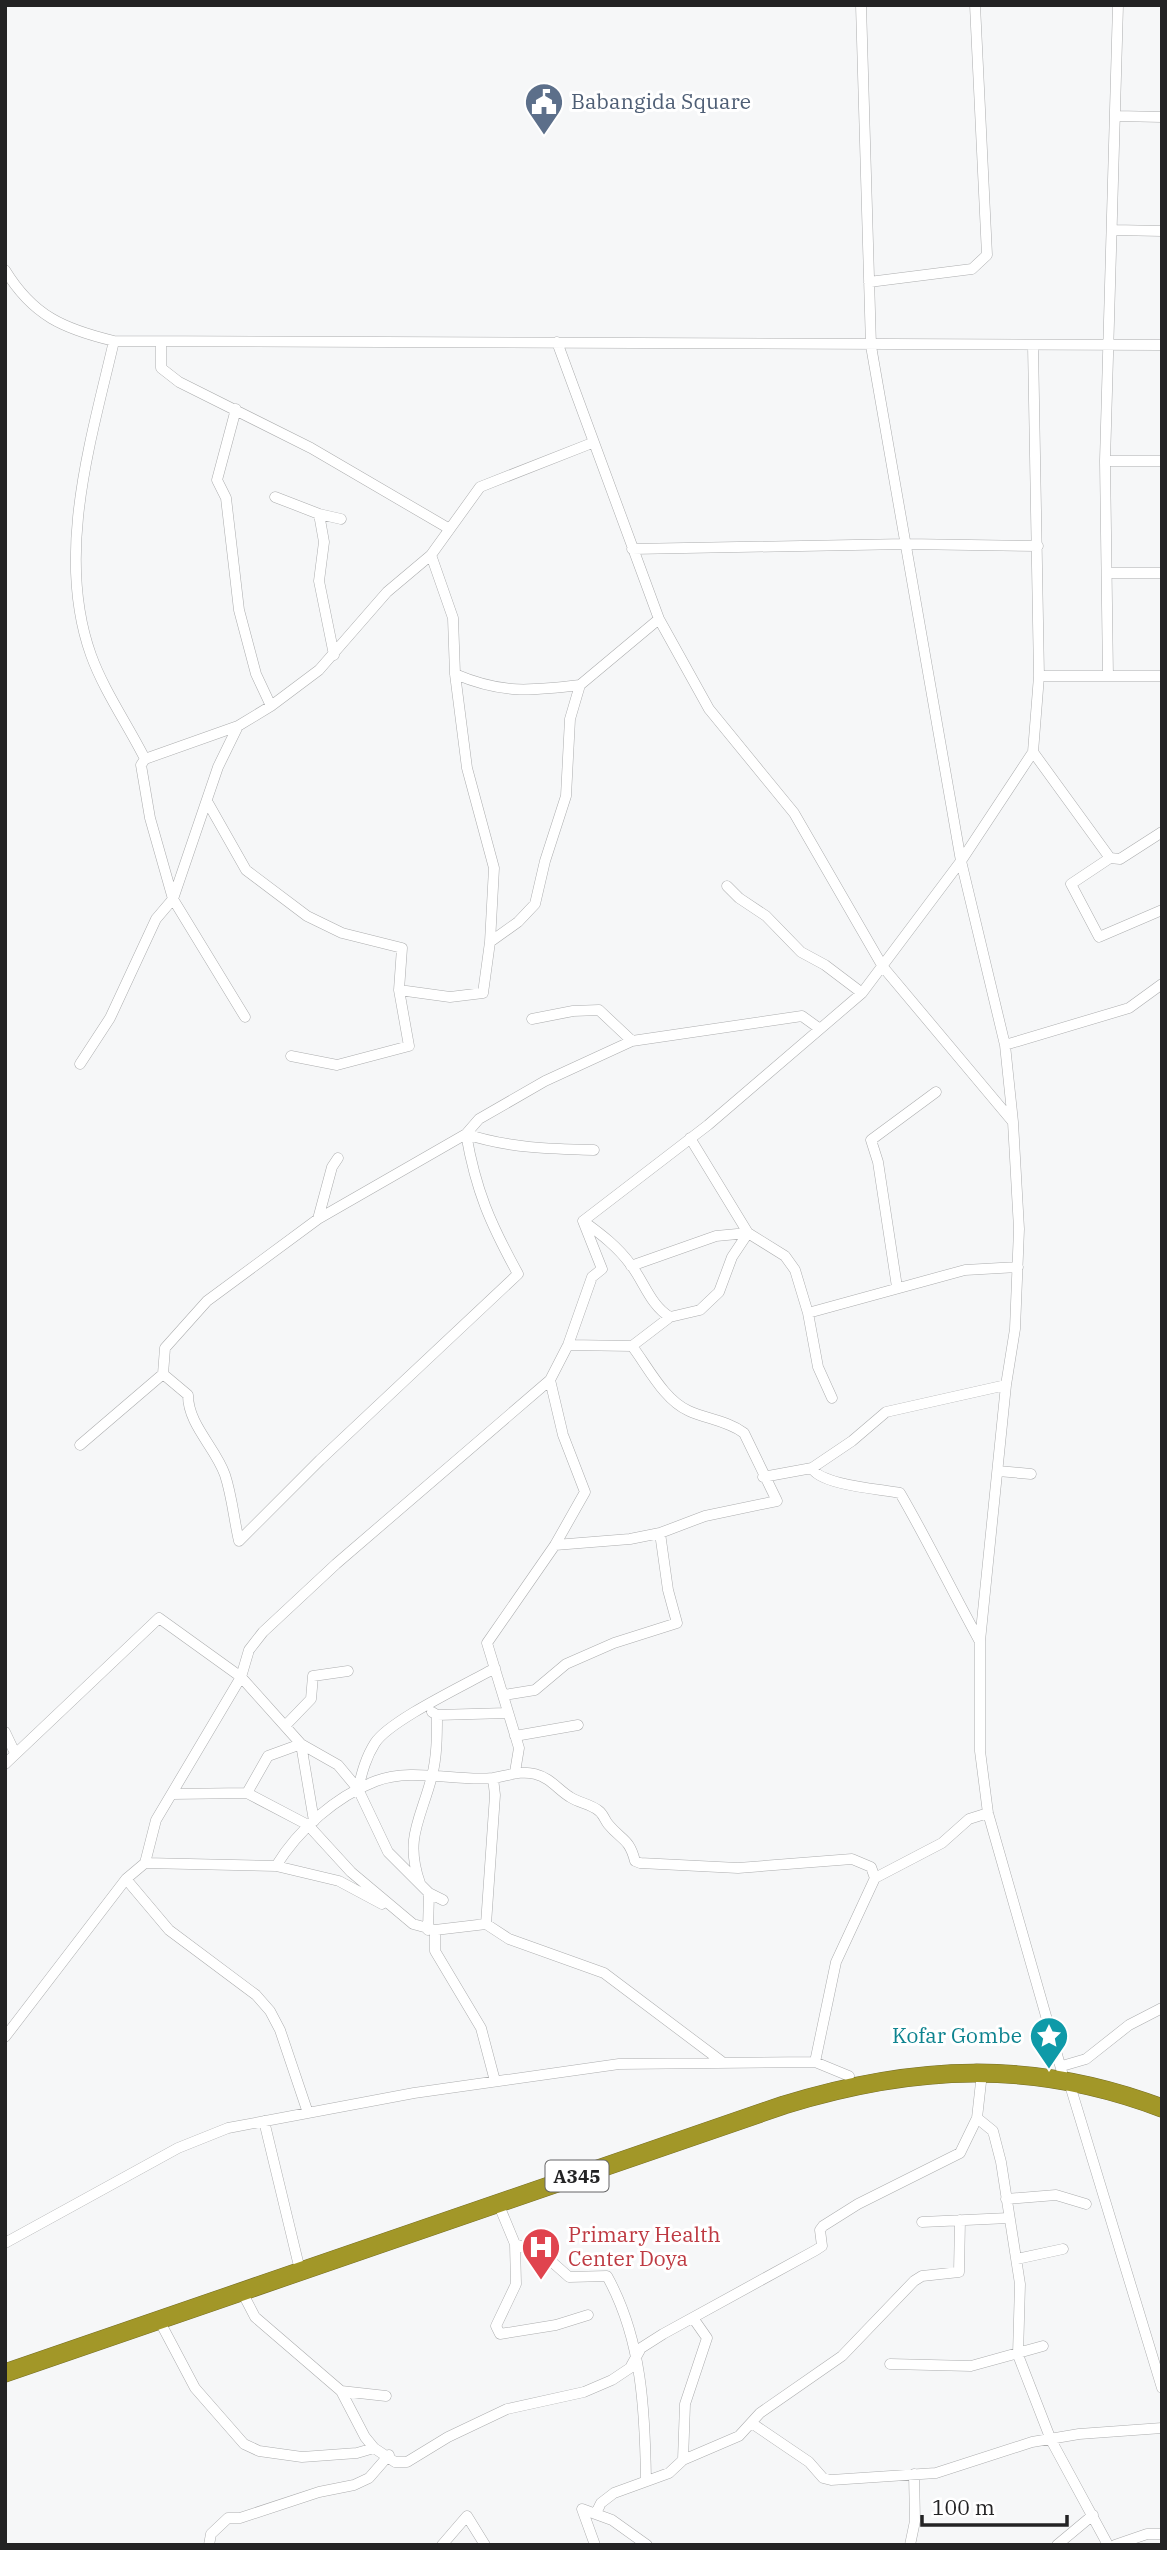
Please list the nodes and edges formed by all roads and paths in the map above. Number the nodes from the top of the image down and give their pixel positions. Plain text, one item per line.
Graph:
1 (861, 5) edge
2 (975, 5) edge
3 (1118, 5) edge
4 (1117, 116) junction
5 (1162, 117) edge
6 (1114, 230) junction
7 (1162, 231) edge
8 (5, 270) edge
9 (869, 282) junction
10 (114, 341) junction
11 (161, 342) junction
12 (557, 342) junction
13 (1033, 345) junction
14 (1108, 345) junction
15 (1162, 345) edge
16 (871, 346) junction
17 (236, 409) junction
18 (592, 443) junction
19 (1105, 461) junction
20 (1162, 461) edge
21 (275, 497) dead end
22 (319, 514) junction
23 (341, 519) dead end
24 (448, 528) junction
25 (906, 544) junction
26 (1038, 546) junction
27 (632, 549) junction
28 (431, 555) junction
29 (1107, 573) junction
30 (1162, 573) edge
31 (659, 619) junction
32 (334, 655) junction
33 (454, 674) junction
34 (1039, 676) junction
35 (1108, 676) junction
36 (1162, 676) edge
37 (580, 685) junction
38 (271, 706) junction
39 (238, 726) junction
40 (1033, 752) junction
41 (145, 759) junction
42 (208, 803) junction
43 (1162, 832) edge
44 (1110, 858) junction
45 (961, 861) junction
46 (727, 886) dead end
47 (173, 899) junction
48 (1162, 910) edge
49 (491, 942) junction
50 (883, 967) junction
51 (1162, 984) edge
52 (399, 990) junction
53 (862, 993) junction
54 (245, 1017) dead end
55 (532, 1019) dead end
56 (820, 1029) junction
57 (632, 1041) junction
58 (1005, 1045) junction
59 (291, 1056) dead end
60 (80, 1064) dead end
61 (936, 1092) dead end
62 (1013, 1122) junction
63 (466, 1134) junction
64 (690, 1138) junction
65 (594, 1150) dead end
66 (338, 1158) dead end
67 (318, 1219) junction
68 (583, 1221) junction
69 (748, 1233) junction
70 (632, 1266) junction
71 (1018, 1267) junction
72 (897, 1287) junction
73 (808, 1313) junction
74 (670, 1317) junction
75 (568, 1345) junction
76 (632, 1346) junction
77 (163, 1374) junction
78 (550, 1380) junction
79 (1006, 1385) junction
80 (832, 1398) dead end
81 (80, 1445) dead end
82 (812, 1468) junction
83 (998, 1471) junction
84 (1031, 1474) dead end
85 (763, 1476) junction
86 (660, 1533) junction
87 (555, 1545) junction
88 (980, 1641) junction
89 (495, 1668) junction
90 (348, 1671) dead end
91 (241, 1677) junction
92 (504, 1695) junction
93 (425, 1708) junction
94 (507, 1713) junction
95 (437, 1716) junction
96 (578, 1725) dead end
97 (285, 1726) junction
98 (5, 1732) edge
99 (515, 1736) junction
100 (301, 1744) junction
101 (15, 1753) junction
102 (5, 1764) edge
103 (515, 1772) junction
104 (432, 1776) junction
105 (493, 1778) junction
106 (358, 1789) junction
107 (247, 1793) junction
108 (172, 1794) junction
109 (988, 1813) junction
110 (311, 1823) junction
111 (145, 1863) junction
112 (276, 1866) junction
113 (875, 1878) junction
114 (126, 1879) junction
115 (420, 1884) junction
116 (429, 1893) junction
117 (443, 1900) dead end
118 (396, 1912) junction
119 (486, 1924) junction
120 (431, 1930) junction
121 (1162, 2008) edge
122 (5, 2037) edge
123 (722, 2062) junction
124 (815, 2062) junction
125 (982, 2073) junction
126 (1064, 2073) junction
127 (849, 2076) junction
128 (495, 2081) junction
129 (1162, 2096) edge
130 (1162, 2108) edge
131 (308, 2113) junction
132 (977, 2118) junction
133 (264, 2121) junction
134 (1006, 2199) junction
135 (498, 2203) junction
136 (1086, 2204) dead end
137 (1009, 2218) junction
138 (960, 2220) junction
139 (922, 2222) dead end
140 (5, 2243) edge
141 (515, 2244) junction
142 (1063, 2249) dead end
143 (1017, 2259) junction
144 (298, 2262) junction
145 (242, 2291) junction
146 (587, 2315) dead end
147 (693, 2318) junction
148 (159, 2320) junction
149 (1043, 2346) dead end
150 (637, 2353) junction
151 (1018, 2355) junction
152 (5, 2364) edge
153 (890, 2364) dead end
154 (5, 2373) edge
155 (1162, 2388) edge
156 (341, 2391) junction
157 (386, 2396) dead end
158 (753, 2424) junction
159 (1162, 2428) edge
160 (1051, 2440) junction
161 (374, 2448) junction
162 (389, 2455) junction
163 (683, 2460) junction
164 (914, 2474) junction
165 (646, 2481) junction
166 (596, 2513) junction
167 (1093, 2515) junction
168 (1162, 2534) edge
169 (209, 2545) edge
170 (442, 2545) edge
171 (485, 2545) edge
172 (595, 2545) edge
173 (647, 2545) edge
174 (910, 2545) edge
175 (1056, 2545) edge
176 (1108, 2545) edge
177 (1115, 2545) edge

1 - 9 street
2 - 9 street
3 - 4 street
4 - 5 street
4 - 6 street
6 - 7 street
6 - 14 street
8 - 10 street
9 - 16 street
10 - 11 street
10 - 41 street
11 - 12 street
11 - 17 street
12 - 16 street
12 - 18 street
13 - 14 street
13 - 16 street
13 - 26 street
14 - 15 street
14 - 19 street
16 - 25 street
17 - 24 street
17 - 38 street
18 - 24 street
18 - 27 street
19 - 20 street
19 - 29 street
21 - 22 street
22 - 23 street
22 - 32 street
24 - 28 street
25 - 26 street
25 - 27 street
25 - 45 street
26 - 34 street
27 - 31 street
28 - 32 street
28 - 33 street
29 - 30 street
29 - 35 street
31 - 37 street
31 - 50 street
32 - 38 street
33 - 37 street
33 - 49 street
34 - 35 street
34 - 40 street
35 - 36 street
37 - 49 street
38 - 39 street
39 - 41 street
39 - 42 street
40 - 44 street
40 - 45 street
41 - 47 street
42 - 47 street
42 - 52 street
43 - 44 street
44 - 48 street
45 - 50 street
45 - 58 street
46 - 53 street
47 - 54 street
47 - 60 street
49 - 52 street
50 - 53 street
50 - 62 street
51 - 58 street
52 - 59 street
53 - 56 street
55 - 57 street
56 - 57 street
56 - 64 street
57 - 63 street
58 - 62 street
61 - 72 street
62 - 71 street
63 - 65 street
63 - 67 street
63 - 77 street
64 - 68 street
64 - 69 street
66 - 67 street
67 - 77 street
68 - 70 street
68 - 75 street
69 - 70 street
69 - 73 street
69 - 74 street
70 - 74 street
71 - 72 street
71 - 79 street
72 - 73 street
73 - 80 street
74 - 76 street
75 - 76 street
75 - 78 street
76 - 85 street
77 - 81 street
78 - 87 street
78 - 91 street
79 - 82 street
79 - 83 street
82 - 85 street
82 - 88 street
83 - 84 street
83 - 88 street
85 - 86 street
86 - 87 street
86 - 92 street
87 - 89 street
88 - 109 street
89 - 92 street
89 - 93 street
90 - 97 street
91 - 97 street
91 - 101 street
91 - 108 street
92 - 94 street
93 - 95 street
93 - 106 street
94 - 95 street
94 - 99 street
95 - 104 street
96 - 99 street
97 - 100 street
98 - 101 street
99 - 103 street
100 - 106 street
100 - 107 street
100 - 110 street
101 - 102 street
103 - 105 street
103 - 113 street
104 - 105 street
104 - 106 street
104 - 115 street
105 - 119 street
106 - 110 street
106 - 115 street
107 - 108 street
107 - 110 street
108 - 111 street
109 - 113 street
109 - 126 street
110 - 112 street
110 - 118 street
111 - 112 street
111 - 114 street
112 - 118 street
113 - 124 street
114 - 122 street
114 - 131 street
115 - 116 street
116 - 117 street
116 - 120 street
118 - 120 street
119 - 120 street
119 - 123 street
120 - 128 street
121 - 126 street
123 - 124 street
123 - 128 street
124 - 127 street
125 - 126 highway, A345
125 - 132 street
125 - 135 highway, A345
126 - 127 highway, A345
126 - 129 highway, A345
126 - 130 highway, A345
126 - 155 street
127 - 144 highway, A345
128 - 131 street
131 - 133 street
132 - 134 street
132 - 147 street
133 - 140 street
133 - 144 street
134 - 136 street
134 - 137 street
135 - 141 street
135 - 145 highway, A345
137 - 138 street
137 - 143 street
138 - 139 street
138 - 158 street
141 - 146 street
141 - 150 street
142 - 143 street
143 - 151 street
144 - 152 highway, A345
145 - 148 highway, A345
145 - 156 street
147 - 150 street
147 - 163 street
148 - 154 highway, A345
148 - 161 street
149 - 151 street
150 - 162 street
150 - 165 street
151 - 153 street
151 - 160 street
156 - 157 street
156 - 161 street
158 - 163 street
158 - 164 street
159 - 160 street
160 - 164 street
160 - 167 street
161 - 162 street
162 - 169 street
163 - 165 street
164 - 174 street
165 - 166 street
166 - 172 street
166 - 173 street
167 - 175 street
167 - 176 street
168 - 177 street
170 - 171 street

